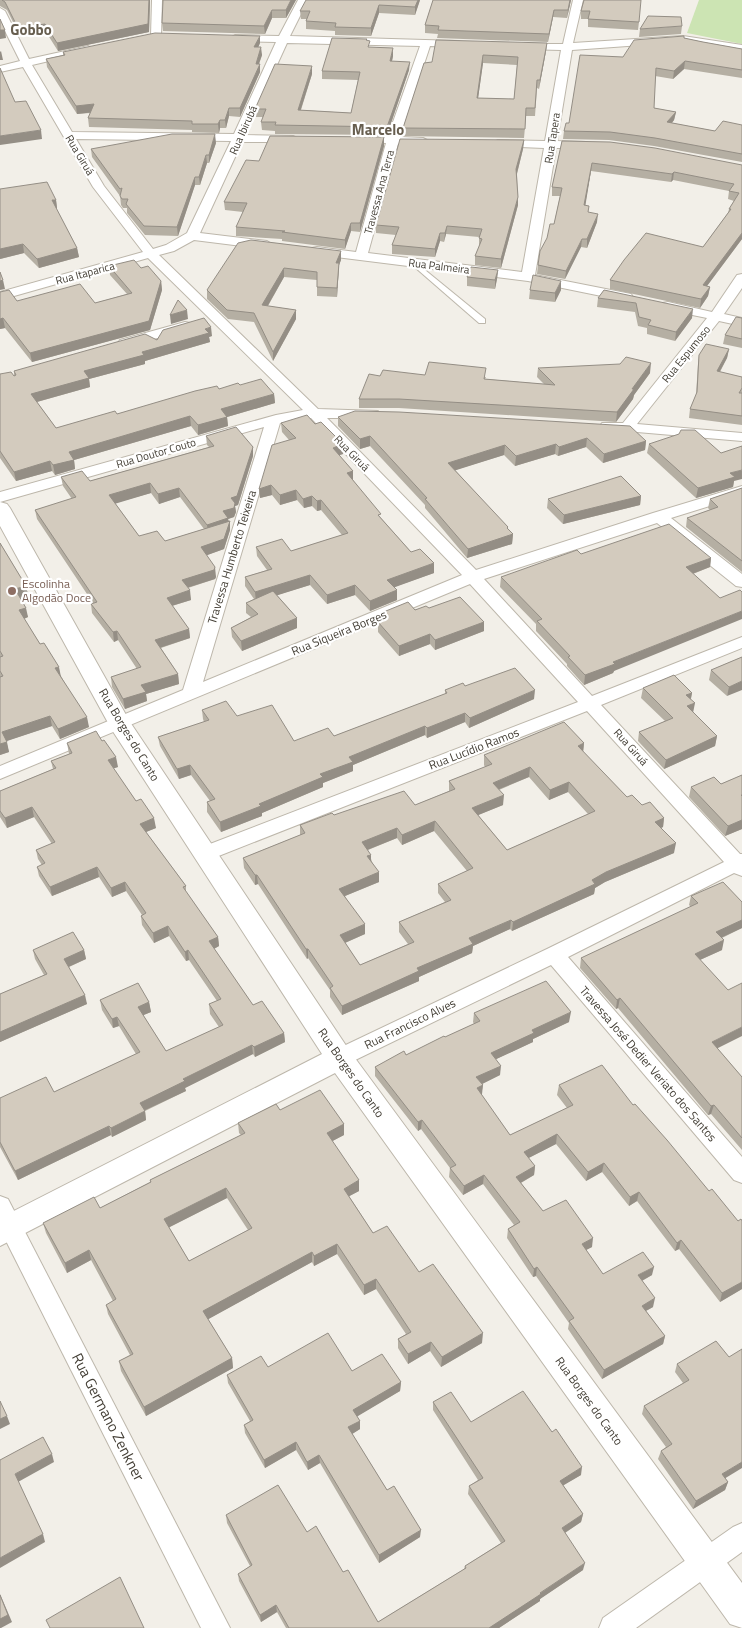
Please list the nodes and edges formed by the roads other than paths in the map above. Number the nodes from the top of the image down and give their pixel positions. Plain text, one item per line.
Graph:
1 (157, 0) edge
2 (304, 0) edge
3 (578, 0) edge
4 (0, 11) edge
5 (169, 36) edge
6 (225, 38) edge
7 (283, 39) junction
8 (426, 43) junction
9 (473, 44) edge
10 (100, 46) edge
11 (511, 46) edge
12 (567, 47) junction
13 (742, 48) edge
14 (26, 63) junction
15 (0, 69) edge
16 (67, 135) junction
17 (239, 138) junction
18 (306, 139) edge
19 (345, 139) edge
20 (393, 140) junction
21 (433, 141) edge
22 (482, 142) edge
23 (552, 144) junction
24 (600, 145) edge
25 (192, 236) junction
26 (276, 246) edge
27 (170, 248) joint
28 (305, 249) edge
29 (151, 254) junction
30 (362, 256) junction
31 (412, 262) junction
32 (528, 277) junction
33 (742, 278) edge
34 (0, 296) edge
35 (640, 300) edge
36 (659, 304) edge
37 (716, 316) junction
38 (216, 318) junction
39 (482, 321) dead end
40 (742, 322) edge
41 (112, 346) edge
42 (314, 413) junction
43 (387, 415) edge
44 (273, 421) junction
45 (588, 425) edge
46 (627, 427) junction
47 (742, 437) edge
48 (742, 490) edge
49 (0, 497) edge
50 (0, 508) edge
51 (659, 516) junction
52 (473, 577) junction
53 (742, 582) edge
54 (742, 642) edge
55 (192, 694) junction
56 (591, 704) junction
57 (120, 725) junction
58 (0, 773) edge
59 (204, 854) junction
60 (740, 865) edge
61 (554, 955) junction
62 (339, 1058) junction
63 (742, 1173) edge
64 (4, 1222) edge
65 (742, 1536) edge
66 (706, 1561) junction
67 (742, 1612) edge
68 (216, 1628) edge
69 (613, 1628) edge

1 - 5 street
2 - 7 street, Rua Ibirubá
3 - 12 street, Rua Tapera
4 - 14 street, Rua Giruá
6 - 7 street
7 - 8 street
7 - 17 street, Rua Ibirubá
8 - 9 street
8 - 20 street, Travessa Ana Terra
10 - 14 street
11 - 12 street
12 - 13 street
12 - 23 street, Rua Tapera
14 - 15 street
14 - 16 street, Rua Giruá
16 - 17 street
16 - 29 street, Rua Giruá
17 - 18 street
17 - 25 street, Rua Ibirubá
19 - 20 street
20 - 21 street
20 - 30 street, Travessa Ana Terra
22 - 23 street
23 - 24 street
23 - 32 street, Rua Tapera
25 - 26 street
25 - 27 street
27 - 29 street, Rua Itaparica
28 - 30 street, Rua Palmeira
29 - 34 street, Rua Itaparica
29 - 38 street, Rua Giruá
30 - 31 street, Rua Palmeira
31 - 32 street, Rua Palmeira
31 - 39 lane
32 - 35 street, Rua Palmeira
33 - 37 street, Rua Espumoso
36 - 37 street
37 - 40 street
37 - 46 street, Rua Espumoso
38 - 41 street
38 - 42 street, Rua Giruá
42 - 43 street, Rua Doutor Couto
42 - 44 street, Rua Doutor Couto
42 - 52 street, Rua Giruá
44 - 49 street, Rua Doutor Couto
44 - 55 street, Travessa Humberto Teixeira
45 - 46 street
46 - 47 street
48 - 51 street, Rua Siqueira Borges
50 - 57 street, Rua Borges do Canto
51 - 52 street, Rua Siqueira Borges
51 - 53 street
52 - 55 street, Rua Siqueira Borges
52 - 56 street, Rua Giruá
54 - 56 street, Rua Lucídio Ramos
55 - 57 street, Rua Siqueira Borges
56 - 59 street, Rua Lucídio Ramos
56 - 60 street, Rua Giruá
57 - 58 street, Rua Siqueira Borges
57 - 59 street, Rua Borges do Canto
59 - 62 street, Rua Borges do Canto
60 - 61 street, Rua Francisco Alves
61 - 62 street, Rua Francisco Alves
61 - 63 street, Travessa José Dedier Veriato dos Santos
62 - 64 street, Rua Francisco Alves
62 - 66 street, Rua Borges do Canto
64 - 68 street, Rua Germano Zenkner
65 - 66 street
66 - 67 street, Rua Borges do Canto
66 - 69 street

